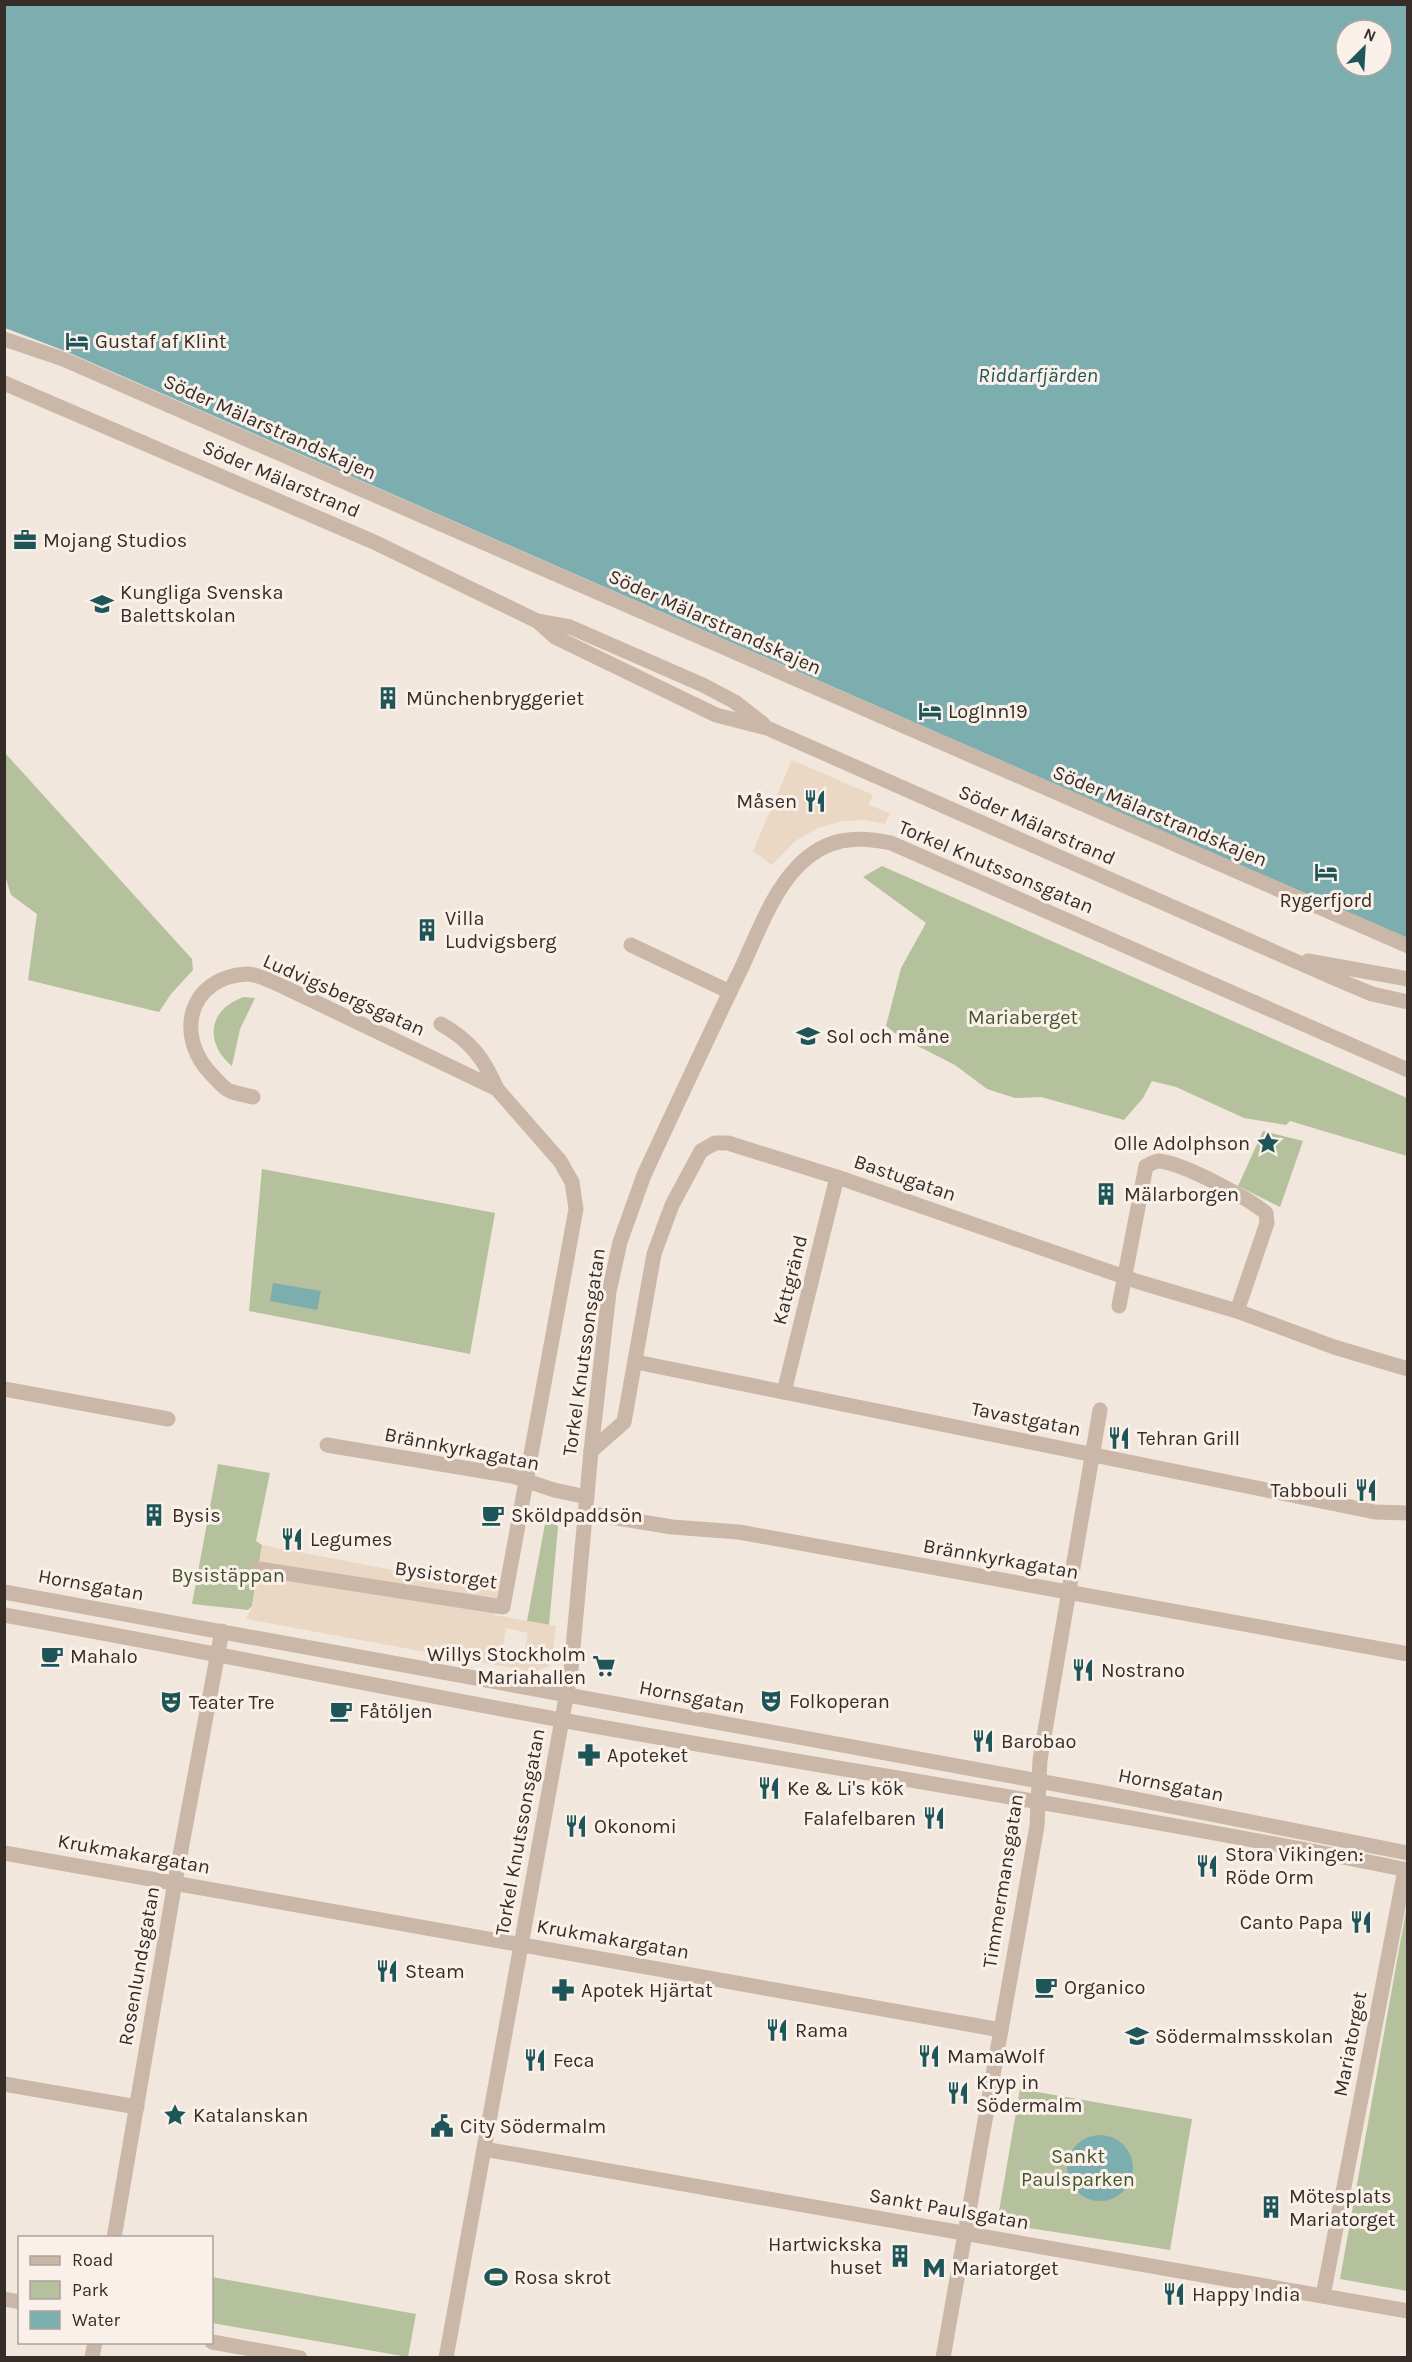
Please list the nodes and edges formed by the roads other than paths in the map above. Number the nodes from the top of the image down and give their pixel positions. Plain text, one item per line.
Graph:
1 (4, 339) edge
2 (4, 383) edge
3 (537, 621) junction
4 (767, 728) junction
5 (631, 945) dead end
6 (1407, 946) edge
7 (1291, 958) junction
8 (1407, 979) edge
9 (730, 992) junction
10 (1407, 1002) edge
11 (441, 1024) dead end
12 (1407, 1070) edge
13 (497, 1089) junction
14 (253, 1097) dead end
15 (837, 1177) junction
16 (1125, 1274) junction
17 (1119, 1306) dead end
18 (1237, 1311) junction
19 (636, 1362) junction
20 (1407, 1369) edge
21 (4, 1389) edge
22 (784, 1392) junction
23 (1100, 1410) dead end
24 (168, 1419) dead end
25 (327, 1445) dead end
26 (591, 1451) junction
27 (1093, 1454) junction
28 (527, 1480) junction
29 (587, 1497) junction
30 (586, 1513) junction
31 (1407, 1513) edge
32 (259, 1569) dead end
33 (4, 1592) edge
34 (1071, 1593) junction
35 (4, 1615) edge
36 (222, 1630) junction
37 (218, 1653) junction
38 (1407, 1654) edge
39 (567, 1694) junction
40 (562, 1720) junction
41 (1039, 1783) junction
42 (1038, 1802) junction
43 (4, 1853) edge
44 (1407, 1853) edge
45 (1406, 1870) edge
46 (175, 1882) junction
47 (521, 1943) junction
48 (1001, 2030) junction
49 (4, 2084) edge
50 (137, 2107) junction
51 (484, 2148) junction
52 (964, 2233) junction
53 (114, 2236) edge
54 (1323, 2296) junction
55 (1407, 2311) edge
56 (213, 2342) edge
57 (300, 2358) edge
58 (446, 2358) edge
59 (943, 2358) edge

1 - 6 street, Söder Mälarstrandskajen
2 - 3 street, Söder Mälarstrand
3 - 4 street, Söder Mälarstrand
3 - 4 street, Söder Mälarstrand
4 - 7 street, Söder Mälarstrand
5 - 9 street
7 - 8 street, Söder Mälarstrand
7 - 10 street, Söder Mälarstrand
9 - 12 street, Torkel Knutssonsgatan
9 - 26 street, Torkel Knutssonsgatan
11 - 13 street, Ludvigsbergsgatan
13 - 14 street, Ludvigsbergsgatan
13 - 28 street, Ludvigsbergsgatan
15 - 16 street, Bastugatan
15 - 19 street, Bastugatan
15 - 22 street, Kattgränd
16 - 17 street
16 - 18 street, Bastugatan
16 - 18 street
18 - 20 street, Bastugatan
19 - 22 street, Tavastgatan
19 - 26 street, Bastugatan
21 - 24 street
22 - 27 street, Tavastgatan
23 - 27 street, Timmermansgatan
25 - 28 street, Brännkyrkagatan
26 - 29 street, Torkel Knutssonsgatan
27 - 31 street, Tavastgatan
27 - 34 street, Timmermansgatan
28 - 29 street, Brännkyrkagatan
28 - 32 street, Bysistorget
29 - 30 street, Torkel Knutssonsgatan
30 - 34 street, Brännkyrkagatan
30 - 39 street, Torkel Knutssonsgatan
33 - 36 street, Hornsgatan
34 - 38 street, Brännkyrkagatan
34 - 41 street, Timmermansgatan
35 - 37 street, Hornsgatan
36 - 37 street, Rosenlundsgatan
36 - 39 street, Hornsgatan
37 - 40 street, Hornsgatan
37 - 46 street, Rosenlundsgatan
39 - 40 street, Torkel Knutssonsgatan
39 - 41 street, Hornsgatan
40 - 42 street, Hornsgatan
40 - 47 street, Torkel Knutssonsgatan
41 - 42 street, Timmermansgatan
41 - 44 street, Hornsgatan
42 - 45 street, Hornsgatan
42 - 48 street, Timmermansgatan
43 - 46 street, Krukmakargatan
45 - 54 street, Mariatorget
46 - 47 street, Krukmakargatan
46 - 50 street, Rosenlundsgatan
47 - 48 street, Krukmakargatan
47 - 51 street, Torkel Knutssonsgatan
48 - 52 street, Timmermansgatan
49 - 50 street
50 - 53 street, Rosenlundsgatan
51 - 52 street, Sankt Paulsgatan
51 - 58 street, Torkel Knutssonsgatan
52 - 54 street, Sankt Paulsgatan
52 - 59 street, Timmermansgatan
54 - 55 street, Sankt Paulsgatan
56 - 57 street

